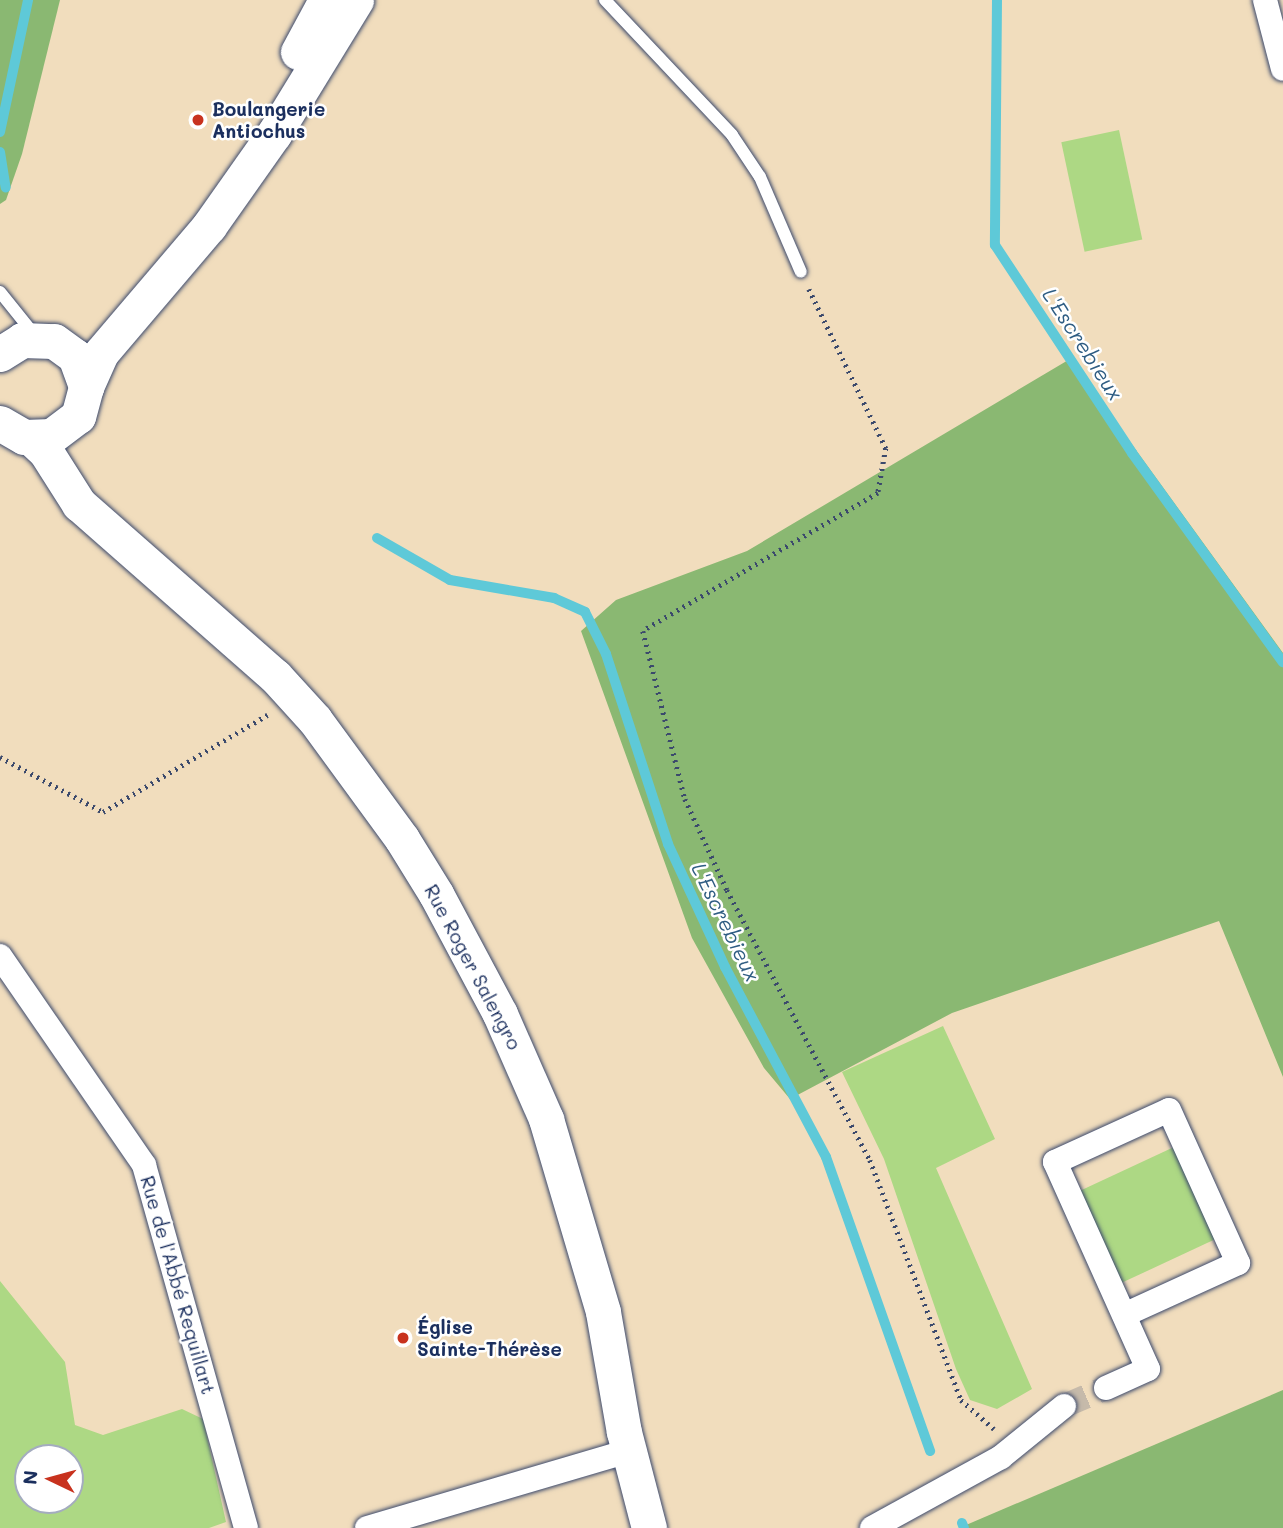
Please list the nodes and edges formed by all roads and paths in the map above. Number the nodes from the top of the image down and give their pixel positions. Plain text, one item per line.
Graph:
1 (326, 0) edge
2 (356, 0) edge
3 (605, 0) edge
4 (1265, 0) edge
5 (1283, 69) edge
6 (222, 206) junction
7 (802, 272) joint
8 (0, 292) edge
9 (143, 302) junction
10 (46, 340) junction
11 (0, 354) edge
12 (82, 401) junction
13 (12, 433) edge
14 (96, 519) junction
15 (294, 696) junction
16 (0, 757) edge
17 (0, 956) edge
18 (1124, 1315) junction
19 (1106, 1388) tunnel mouth
20 (1064, 1406) tunnel mouth
21 (1015, 1447) junction
22 (629, 1451) junction
23 (246, 1528) edge
24 (367, 1528) edge
25 (649, 1528) edge
26 (872, 1528) edge

1 - 6 street
2 - 6 street
3 - 7 lane
4 - 5 street
6 - 9 street
7 - 21 path
8 - 10 lane
9 - 10 street
9 - 12 street
10 - 11 street
10 - 12 street
12 - 13 street
12 - 14 street, Rue Roger Salengro
13 - 14 street, Rue Roger Salengro
14 - 15 street, Rue Roger Salengro
15 - 16 path
15 - 22 street, Rue Roger Salengro
17 - 23 street, Rue de l'Abbé Requillart
18 - 18 street
18 - 19 street
20 - 21 street
21 - 26 street
22 - 24 street
22 - 25 street, Rue Roger Salengro

